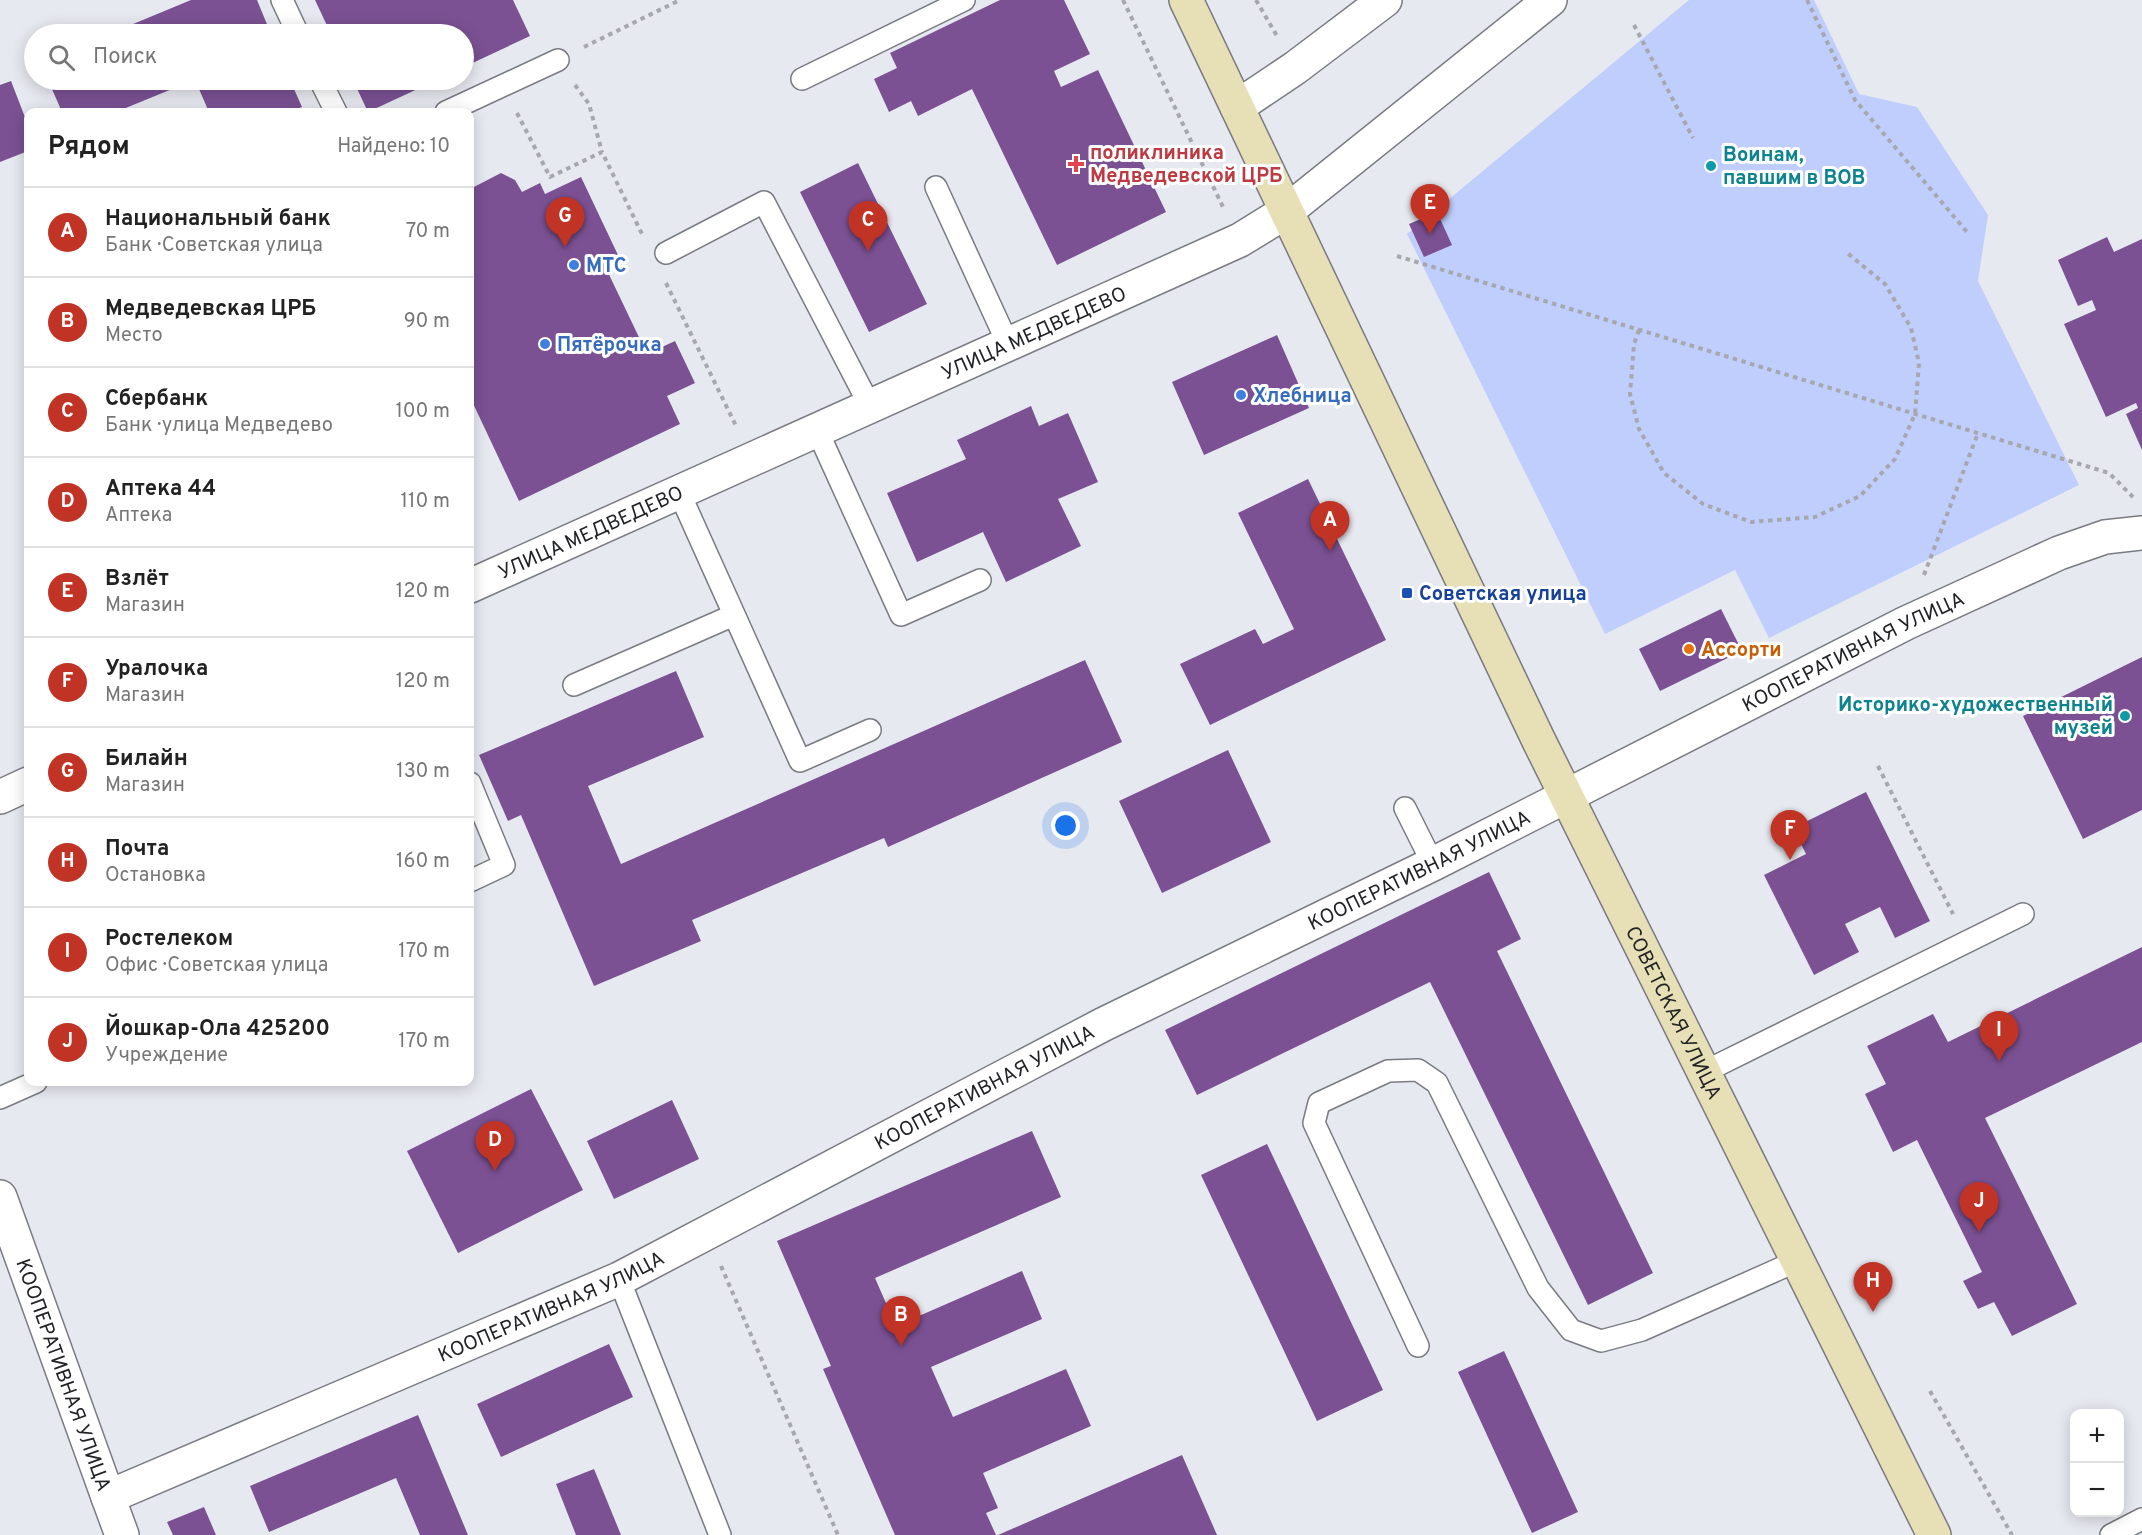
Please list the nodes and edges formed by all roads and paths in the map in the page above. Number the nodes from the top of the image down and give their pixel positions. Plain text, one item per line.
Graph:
1 (282, 0) edge
2 (680, 0) edge
3 (964, 0) edge
4 (1123, 0) edge
5 (1186, 0) edge
6 (1385, 0) edge
7 (1550, 0) edge
8 (1807, 0) edge
9 (293, 24) edge
10 (1634, 25) dead end
11 (558, 60) junction
12 (802, 79) dead end
13 (503, 86) junction
14 (325, 90) edge
15 (1237, 107) junction
16 (334, 108) edge
17 (455, 108) edge
18 (1693, 138) dead end
19 (602, 152) junction
20 (936, 187) dead end
21 (1287, 210) junction
22 (1225, 211) dead end
23 (1967, 232) dead end
24 (643, 235) dead end
25 (1846, 252) dead end
26 (666, 253) dead end
27 (1397, 256) dead end
28 (663, 277) dead end
29 (1639, 330) junction
30 (1008, 344) junction
31 (870, 406) junction
32 (1915, 414) junction
33 (817, 430) junction
34 (1978, 433) junction
35 (740, 434) dead end
36 (678, 492) junction
37 (2134, 498) dead end
38 (2142, 533) edge
39 (980, 580) dead end
40 (474, 584) edge
41 (734, 615) junction
42 (1906, 624) junction
43 (574, 685) dead end
44 (870, 730) dead end
45 (1878, 766) dead end
46 (24, 786) edge
47 (474, 793) edge
48 (1566, 796) junction
49 (0, 797) edge
50 (1405, 808) dead end
51 (1433, 864) junction
52 (474, 879) edge
53 (2024, 914) dead end
54 (1966, 942) junction
55 (1704, 1072) junction
56 (27, 1086) edge
57 (0, 1098) edge
58 (0, 1197) edge
59 (706, 1233) junction
60 (1797, 1261) junction
61 (619, 1279) junction
62 (1418, 1346) dead end
63 (1930, 1391) dead end
64 (108, 1497) junction
65 (2142, 1519) edge
66 (122, 1535) edge
67 (720, 1535) edge
68 (838, 1535) edge
69 (1934, 1535) edge
70 (2012, 1535) edge
71 (2111, 1535) edge

1 - 9 lane
2 - 11 path
3 - 12 lane
4 - 22 path
5 - 15 main road, СОВЕТСКАЯ УЛИЦА
6 - 15 street
7 - 21 street, УЛИЦА МЕДВЕДЕВО
8 - 23 path
10 - 18 path
11 - 13 lane
11 - 19 path
13 - 17 lane
13 - 19 path
14 - 16 lane
15 - 21 main road, СОВЕТСКАЯ УЛИЦА
19 - 24 path
20 - 30 lane
21 - 30 street, УЛИЦА МЕДВЕДЕВО
21 - 48 main road, СОВЕТСКАЯ УЛИЦА
25 - 32 path
26 - 31 lane
27 - 29 path
28 - 35 path
29 - 32 path
29 - 32 path
30 - 31 street, УЛИЦА МЕДВЕДЕВО
31 - 33 street, УЛИЦА МЕДВЕДЕВО
32 - 34 path
33 - 36 street, УЛИЦА МЕДВЕДЕВО
33 - 39 lane
34 - 37 path
34 - 42 path
36 - 40 street, УЛИЦА МЕДВЕДЕВО
36 - 41 lane
38 - 42 street, КООПЕРАТИВНАЯ УЛИЦА
41 - 43 lane
41 - 44 lane
42 - 48 street, КООПЕРАТИВНАЯ УЛИЦА
45 - 54 path
46 - 49 street
47 - 52 lane
48 - 51 street, КООПЕРАТИВНАЯ УЛИЦА
48 - 55 main road, СОВЕТСКАЯ УЛИЦА
50 - 51 lane
51 - 59 street, КООПЕРАТИВНАЯ УЛИЦА
53 - 54 lane
54 - 55 lane
55 - 60 main road, СОВЕТСКАЯ УЛИЦА
56 - 57 lane
58 - 64 street, КООПЕРАТИВНАЯ УЛИЦА
59 - 61 street, КООПЕРАТИВНАЯ УЛИЦА
59 - 68 path
60 - 62 lane
60 - 69 main road, СОВЕТСКАЯ УЛИЦА
61 - 64 street, КООПЕРАТИВНАЯ УЛИЦА
61 - 67 lane
63 - 70 path
64 - 66 street
65 - 71 lane

